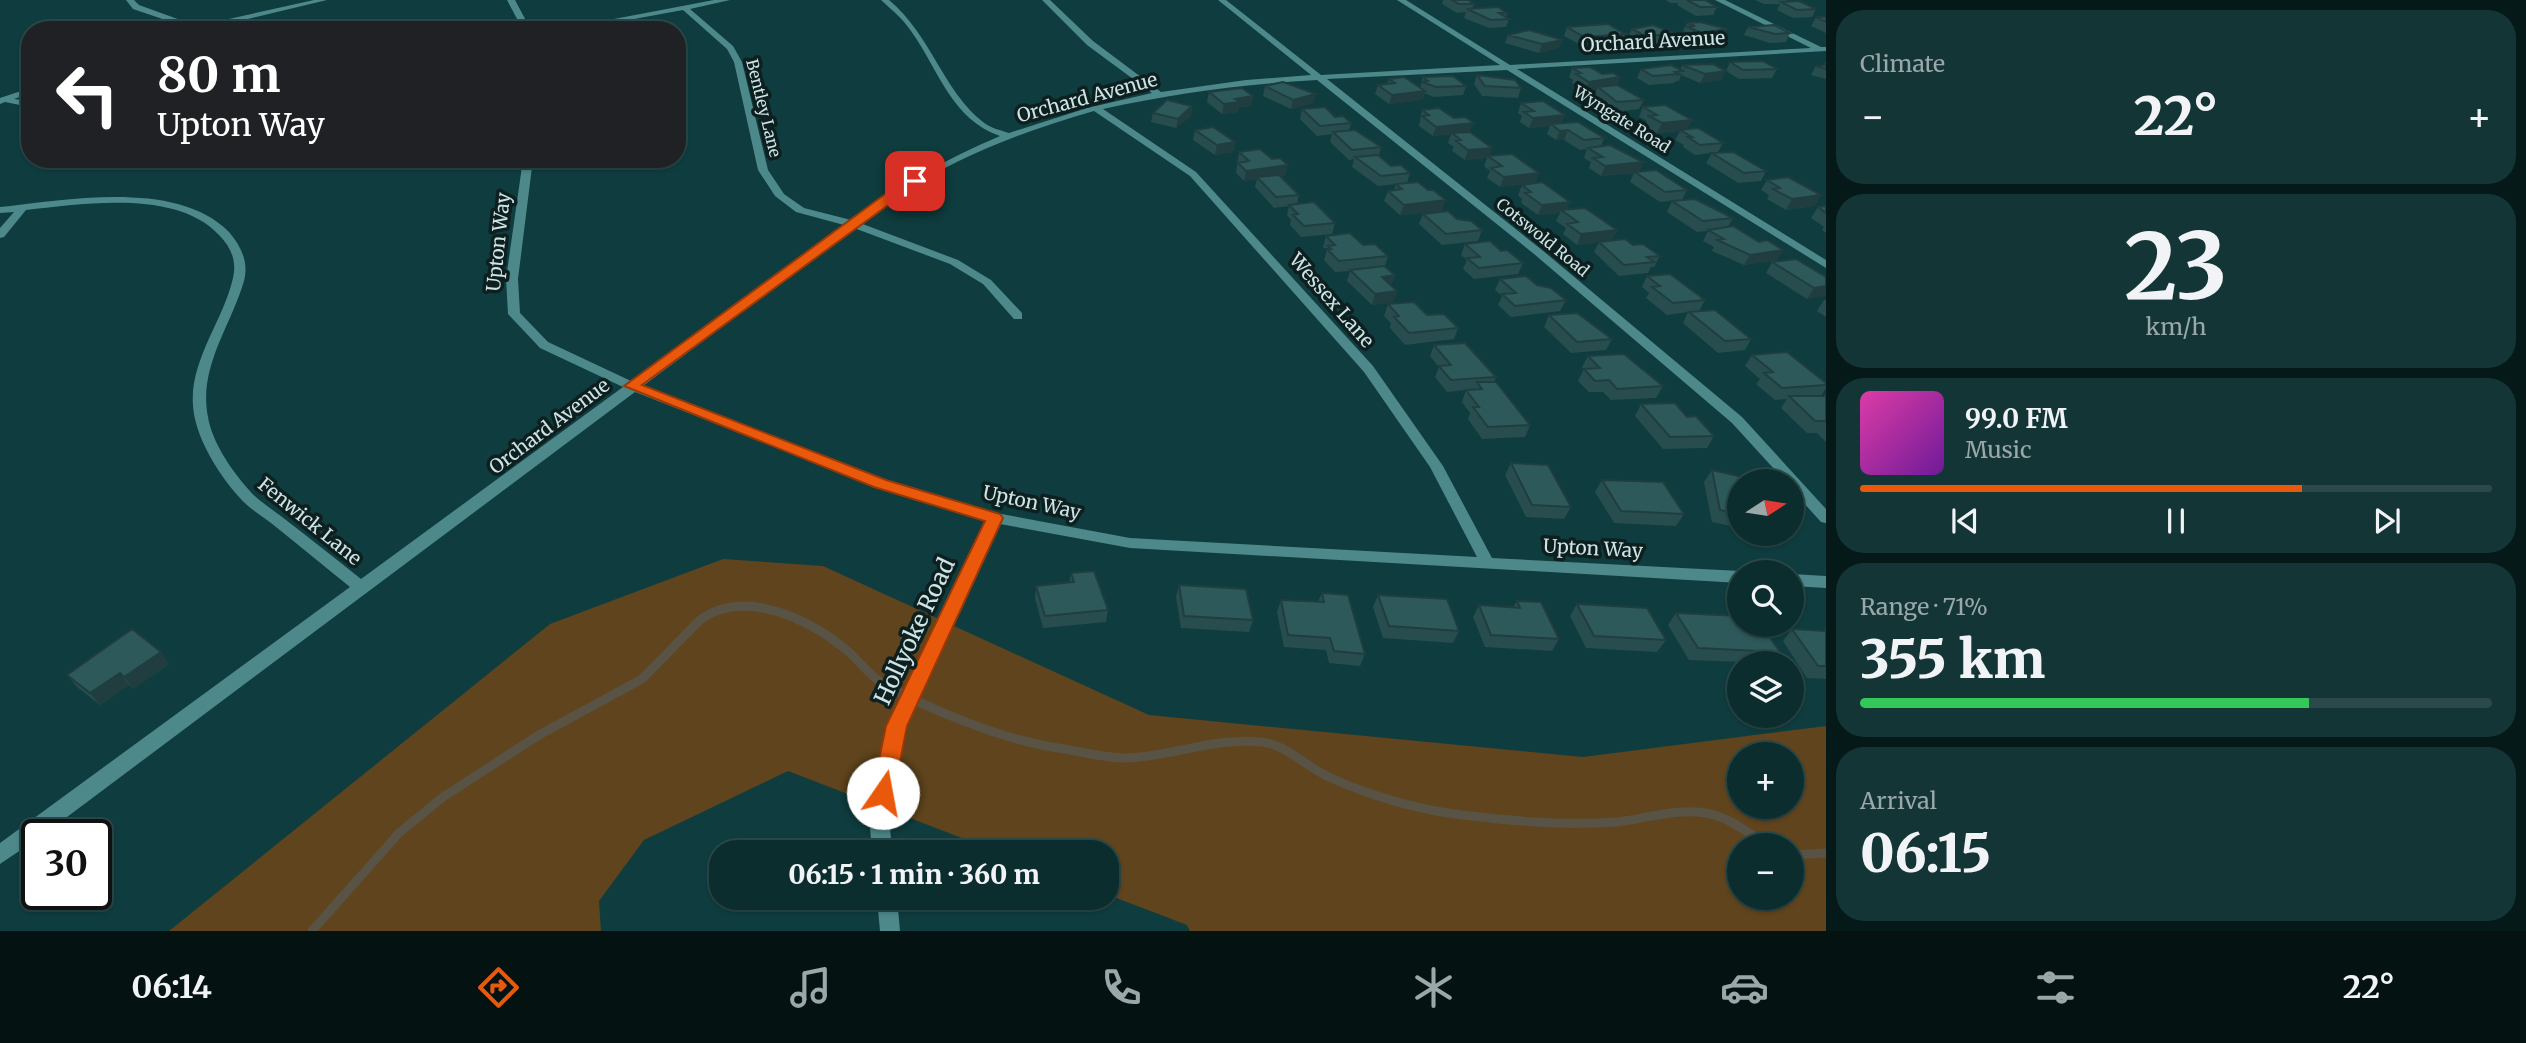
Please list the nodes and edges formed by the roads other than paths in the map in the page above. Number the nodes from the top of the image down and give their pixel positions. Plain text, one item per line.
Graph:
1 (130, 0) edge
2 (323, 0) edge
3 (511, 0) edge
4 (726, 0) edge
5 (885, 0) edge
6 (1046, 0) edge
7 (1222, 0) edge
8 (1401, 0) edge
9 (1719, 0) edge
10 (684, 8) junction
11 (172, 21) edge
12 (229, 21) edge
13 (522, 21) edge
14 (611, 21) edge
15 (1824, 50) edge
16 (1509, 67) junction
17 (1320, 78) junction
18 (21, 94) edge
19 (1158, 94) junction
20 (2, 101) edge
21 (21, 103) edge
22 (1097, 108) junction
23 (1010, 137) junction
24 (527, 168) edge
25 (23, 208) junction
26 (0, 210) edge
27 (852, 224) junction
28 (0, 235) edge
29 (1826, 265) edge
30 (1018, 316) dead end
31 (631, 386) junction
32 (995, 518) junction
33 (1826, 518) edge
34 (1487, 562) junction
35 (1727, 576) edge
36 (1804, 581) edge
37 (1826, 582) edge
38 (361, 588) junction
39 (881, 840) edge
40 (0, 855) edge
41 (888, 910) edge
42 (890, 931) edge

1 - 11 street
2 - 12 street
3 - 13 street
4 - 10 street
5 - 23 street
6 - 19 street
7 - 17 street, Cotswold Road
8 - 16 street, Wyngate Road
9 - 15 street
10 - 14 street
10 - 27 street, Bentley Lane
15 - 16 street, Orchard Avenue
16 - 17 street, Orchard Avenue
16 - 29 street, Wyngate Road
17 - 19 street, Orchard Avenue
17 - 33 street, Cotswold Road
18 - 20 street
19 - 22 street, Orchard Avenue
20 - 21 street
22 - 23 street, Orchard Avenue
22 - 34 street, Wessex Lane
23 - 27 street, Orchard Avenue
24 - 31 street, Upton Way
25 - 26 street, Fenwick Lane
25 - 28 street
25 - 38 street, Fenwick Lane
27 - 30 street, Bentley Lane
27 - 31 street, Orchard Avenue
31 - 32 street, Upton Way
31 - 38 street, Orchard Avenue
32 - 34 street, Upton Way
32 - 39 street, Hollyoke Road
34 - 35 street, Upton Way
36 - 37 street
38 - 40 street, Orchard Avenue
41 - 42 street

